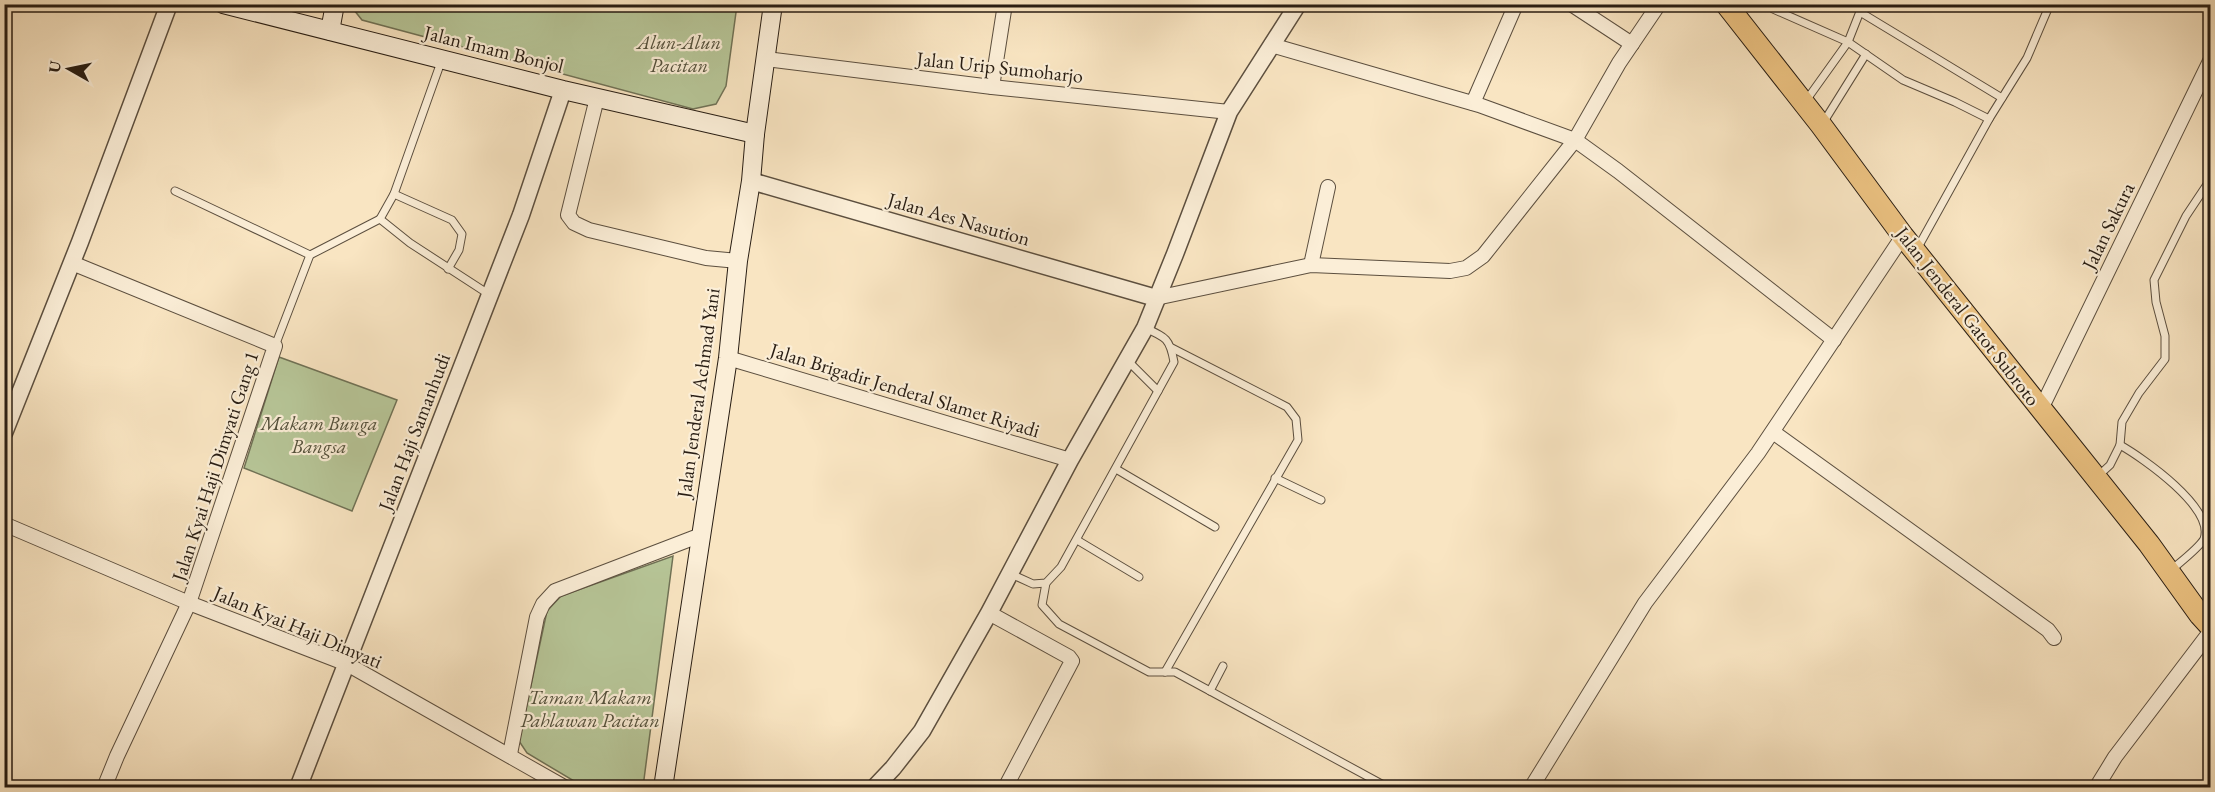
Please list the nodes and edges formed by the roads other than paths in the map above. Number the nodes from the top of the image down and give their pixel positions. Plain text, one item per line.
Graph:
1 (169, 4) edge
2 (223, 4) edge
3 (335, 4) edge
4 (773, 4) edge
5 (1005, 4) edge
6 (1298, 4) edge
7 (1516, 4) edge
8 (1571, 4) edge
9 (1659, 4) edge
10 (1726, 4) edge
11 (1770, 4) edge
12 (2050, 4) edge
13 (1862, 8) edge
14 (330, 31) junction
15 (1848, 42) junction
16 (1632, 44) junction
17 (1271, 45) junction
18 (1866, 54) junction
19 (442, 59) junction
20 (766, 59) junction
21 (2211, 61) edge
22 (992, 87) junction
23 (563, 90) junction
24 (597, 98) junction
25 (2002, 98) junction
26 (1473, 103) junction
27 (1804, 104) junction
28 (1229, 112) junction
29 (1989, 119) junction
30 (1821, 125) junction
31 (755, 134) junction
32 (1575, 140) junction
33 (2211, 180) edge
34 (751, 181) junction
35 (1328, 186) dead end
36 (175, 191) dead end
37 (394, 194) junction
38 (380, 219) junction
39 (1910, 244) junction
40 (310, 255) junction
41 (738, 261) junction
42 (72, 263) junction
43 (1311, 265) junction
44 (448, 269) junction
45 (490, 295) junction
46 (1156, 298) junction
47 (1145, 328) junction
48 (1833, 340) junction
49 (275, 346) junction
50 (1172, 348) junction
51 (728, 358) junction
52 (1127, 360) junction
53 (1158, 391) junction
54 (10, 406) edge
55 (2041, 409) junction
56 (1773, 432) junction
57 (4, 433) edge
58 (2120, 445) junction
59 (1070, 460) junction
60 (1116, 470) junction
61 (2096, 477) junction
62 (1275, 478) junction
63 (1320, 500) dead end
64 (4, 524) edge
65 (1215, 527) dead end
66 (701, 535) junction
67 (1077, 540) junction
68 (2169, 572) junction
69 (1009, 574) junction
70 (1140, 577) dead end
71 (1046, 583) junction
72 (189, 603) junction
73 (989, 612) junction
74 (2205, 629) edge
75 (2054, 638) dead end
76 (347, 664) junction
77 (1223, 666) dead end
78 (1165, 672) junction
79 (1210, 691) junction
80 (510, 754) junction
81 (104, 788) edge
82 (298, 788) edge
83 (566, 788) edge
84 (663, 788) edge
85 (874, 788) edge
86 (1005, 788) edge
87 (1389, 788) edge
88 (1531, 788) edge
89 (2096, 788) edge

1 - 42 street
2 - 14 main road, Jalan Imam Bonjol
3 - 14 main road
4 - 20 main road, Jalan Jenderal Achmad Yani
5 - 22 street
6 - 17 street
7 - 26 street
8 - 16 street
9 - 16 street
10 - 27 highway, Jalan Jenderal Gatot Subroto
11 - 15 lane
12 - 25 lane
13 - 15 lane
13 - 25 lane
14 - 19 main road, Jalan Imam Bonjol
15 - 18 lane
15 - 27 lane
16 - 32 street
17 - 26 street
17 - 28 street
18 - 29 lane
18 - 30 lane
19 - 23 main road, Jalan Imam Bonjol
19 - 37 lane
20 - 22 street, Jalan Urip Sumoharjo
20 - 31 main road, Jalan Jenderal Achmad Yani
21 - 55 street, Jalan Sakura
22 - 28 street, Jalan Urip Sumoharjo
23 - 24 main road, Jalan Imam Bonjol
23 - 45 street, Jalan Haji Samanhudi
24 - 31 main road, Jalan Imam Bonjol
24 - 41 street
25 - 29 lane
26 - 32 street
27 - 30 highway, Jalan Jenderal Gatot Subroto
28 - 46 street
29 - 39 lane
30 - 39 highway, Jalan Jenderal Gatot Subroto
31 - 34 main road, Jalan Jenderal Achmad Yani
32 - 43 street
32 - 48 street
33 - 58 lane
34 - 41 main road, Jalan Jenderal Achmad Yani
34 - 46 street, Jalan Aes Nasution
35 - 43 street
36 - 40 lane
37 - 38 lane
37 - 44 lane
38 - 40 lane
38 - 44 lane
39 - 48 street
39 - 55 highway, Jalan Jenderal Gatot Subroto
40 - 49 lane
41 - 51 main road, Jalan Jenderal Achmad Yani
42 - 49 street, Jalan Kyai Haji Dimyati Gang 1
42 - 54 street
43 - 46 street
44 - 45 lane
45 - 76 street, Jalan Haji Samanhudi
46 - 47 street
47 - 50 lane
47 - 52 street
48 - 56 street
49 - 72 street, Jalan Kyai Haji Dimyati Gang 1
50 - 53 lane
50 - 62 lane
51 - 59 street, Jalan Brigadir Jenderal Slamet Riyadi
51 - 66 main road, Jalan Jenderal Achmad Yani
52 - 53 lane
52 - 59 street
53 - 60 lane
54 - 57 street
55 - 61 highway, Jalan Jenderal Gatot Subroto
56 - 75 street
56 - 88 street
58 - 61 lane
58 - 68 lane
59 - 69 street
60 - 65 lane
60 - 67 lane
61 - 68 highway, Jalan Jenderal Gatot Subroto
62 - 63 lane
62 - 78 lane
64 - 72 street, Jalan Kyai Haji Dimyati
66 - 80 street
66 - 84 main road, Jalan Jenderal Achmad Yani
67 - 70 lane
67 - 71 lane
68 - 74 highway, Jalan Jenderal Gatot Subroto
69 - 71 lane
69 - 73 street
71 - 78 lane
72 - 76 street, Jalan Kyai Haji Dimyati
72 - 81 street, Jalan Kyai Haji Dimyati Gang 1
73 - 85 street
73 - 86 street
74 - 89 street
76 - 80 street, Jalan Kyai Haji Dimyati
76 - 82 street, Jalan Haji Samanhudi
77 - 79 lane
78 - 79 lane
79 - 87 lane
80 - 83 street, Jalan Kyai Haji Dimyati

